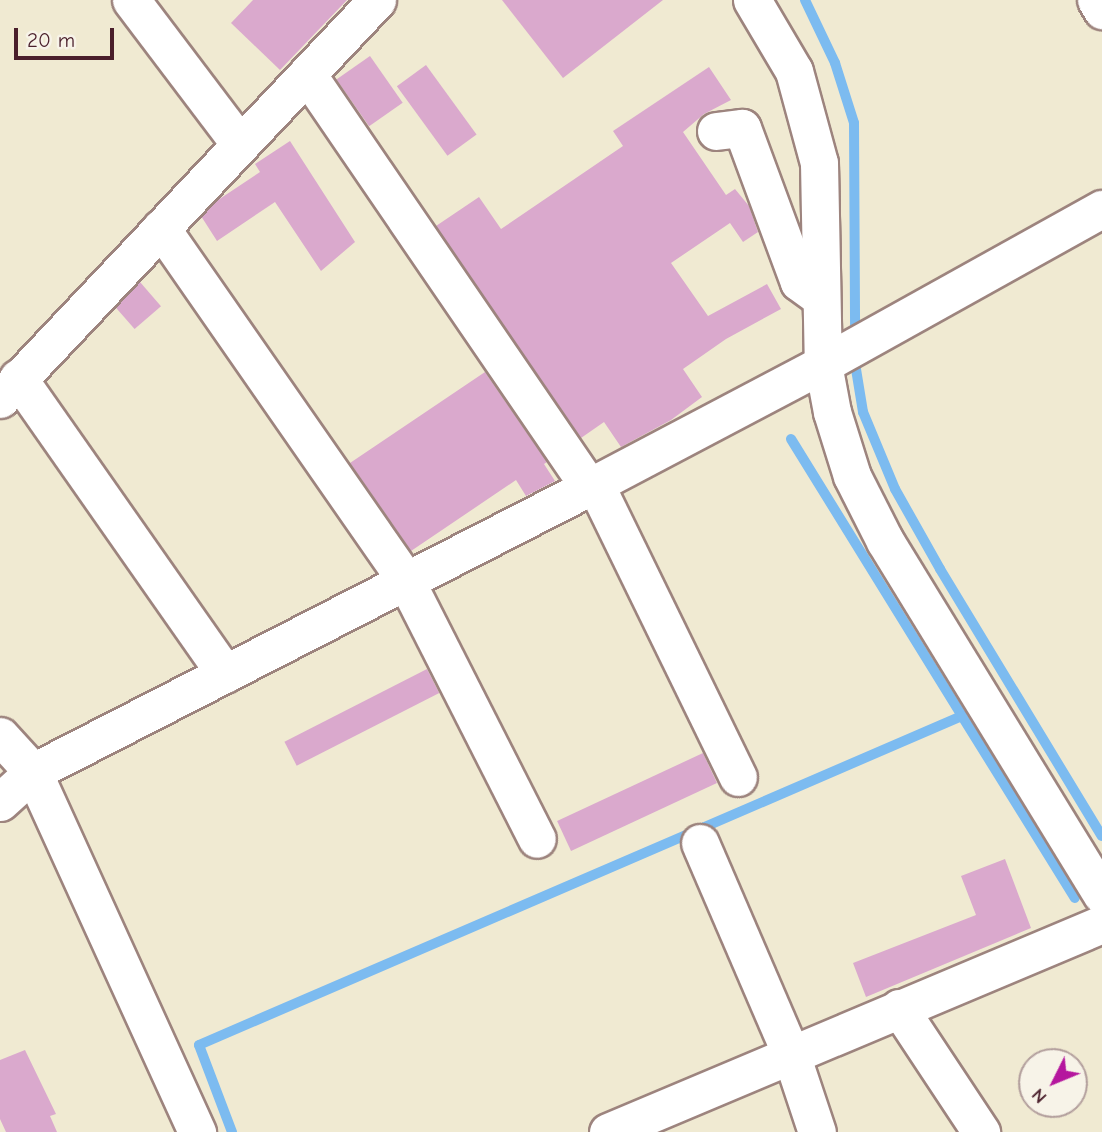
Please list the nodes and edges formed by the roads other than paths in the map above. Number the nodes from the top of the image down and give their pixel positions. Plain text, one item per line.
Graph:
1 (131, 0) edge
2 (377, 0) edge
3 (752, 0) edge
4 (1096, 0) edge
5 (1102, 10) edge
6 (307, 75) junction
7 (716, 131) dead end
8 (240, 144) junction
9 (1102, 209) edge
10 (161, 228) junction
11 (820, 297) junction
12 (822, 364) junction
13 (10, 375) edge
14 (592, 485) junction
15 (407, 580) junction
16 (225, 674) junction
17 (0, 736) edge
18 (33, 772) junction
19 (738, 777) dead end
20 (0, 803) edge
21 (537, 839) dead end
22 (700, 843) dead end
23 (1102, 895) edge
24 (1102, 924) edge
25 (899, 1008) junction
26 (791, 1054) junction
27 (197, 1132) edge
28 (608, 1132) edge
29 (817, 1132) edge
30 (981, 1132) edge

1 - 8 street
2 - 6 street
3 - 11 street
4 - 5 street
6 - 8 street
6 - 14 street
7 - 11 street
8 - 10 street
9 - 12 street
10 - 13 street
10 - 15 street
11 - 12 street
12 - 14 street
12 - 23 street
13 - 16 street
14 - 15 street
14 - 19 street
15 - 16 street
15 - 21 street
16 - 18 street
17 - 18 street
18 - 20 street
18 - 27 street
22 - 26 street
24 - 25 street
25 - 26 street
25 - 30 street
26 - 28 street
26 - 29 street

